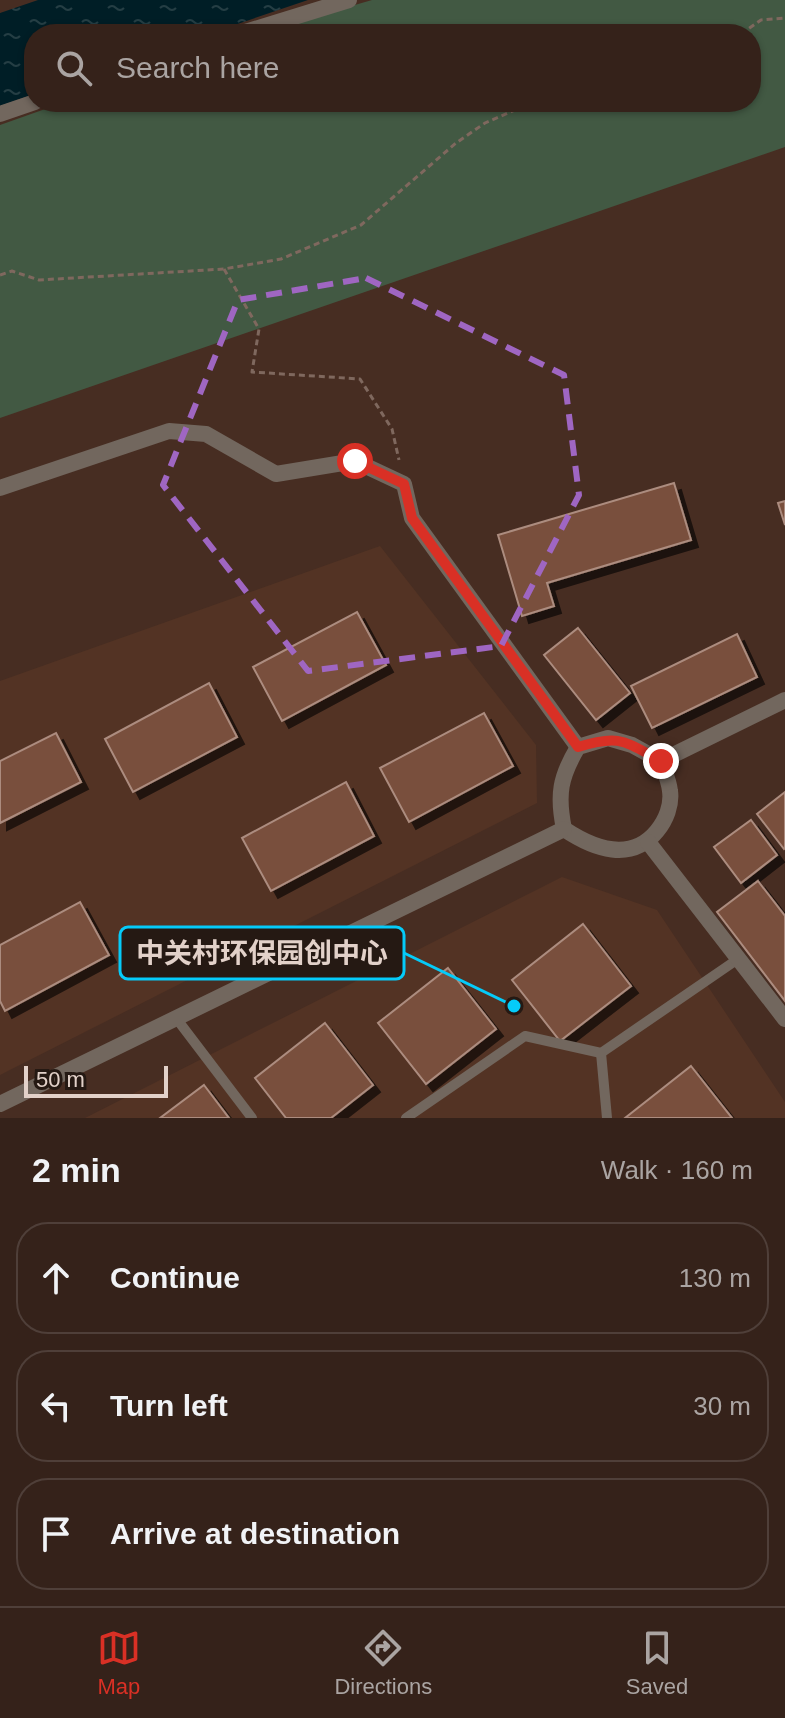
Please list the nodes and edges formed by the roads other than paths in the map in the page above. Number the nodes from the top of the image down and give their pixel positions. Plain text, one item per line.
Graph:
1 (349, 0) edge
2 (271, 24) edge
3 (24, 106) edge
4 (0, 114) edge
5 (0, 488) edge
6 (785, 700) edge
7 (578, 747) junction
8 (661, 761) junction
9 (564, 829) junction
10 (648, 842) junction
11 (738, 959) junction
12 (176, 1018) junction
13 (785, 1019) edge
14 (601, 1053) junction
15 (0, 1104) edge
16 (252, 1118) edge
17 (406, 1118) edge
18 (607, 1118) edge

1 - 2 street
3 - 4 street
5 - 7 street
6 - 8 street
7 - 8 street
7 - 9 street
8 - 10 street
9 - 10 street
9 - 12 street
10 - 11 street
11 - 13 street
11 - 14 lane
12 - 15 street
12 - 16 lane
14 - 17 lane
14 - 18 lane

